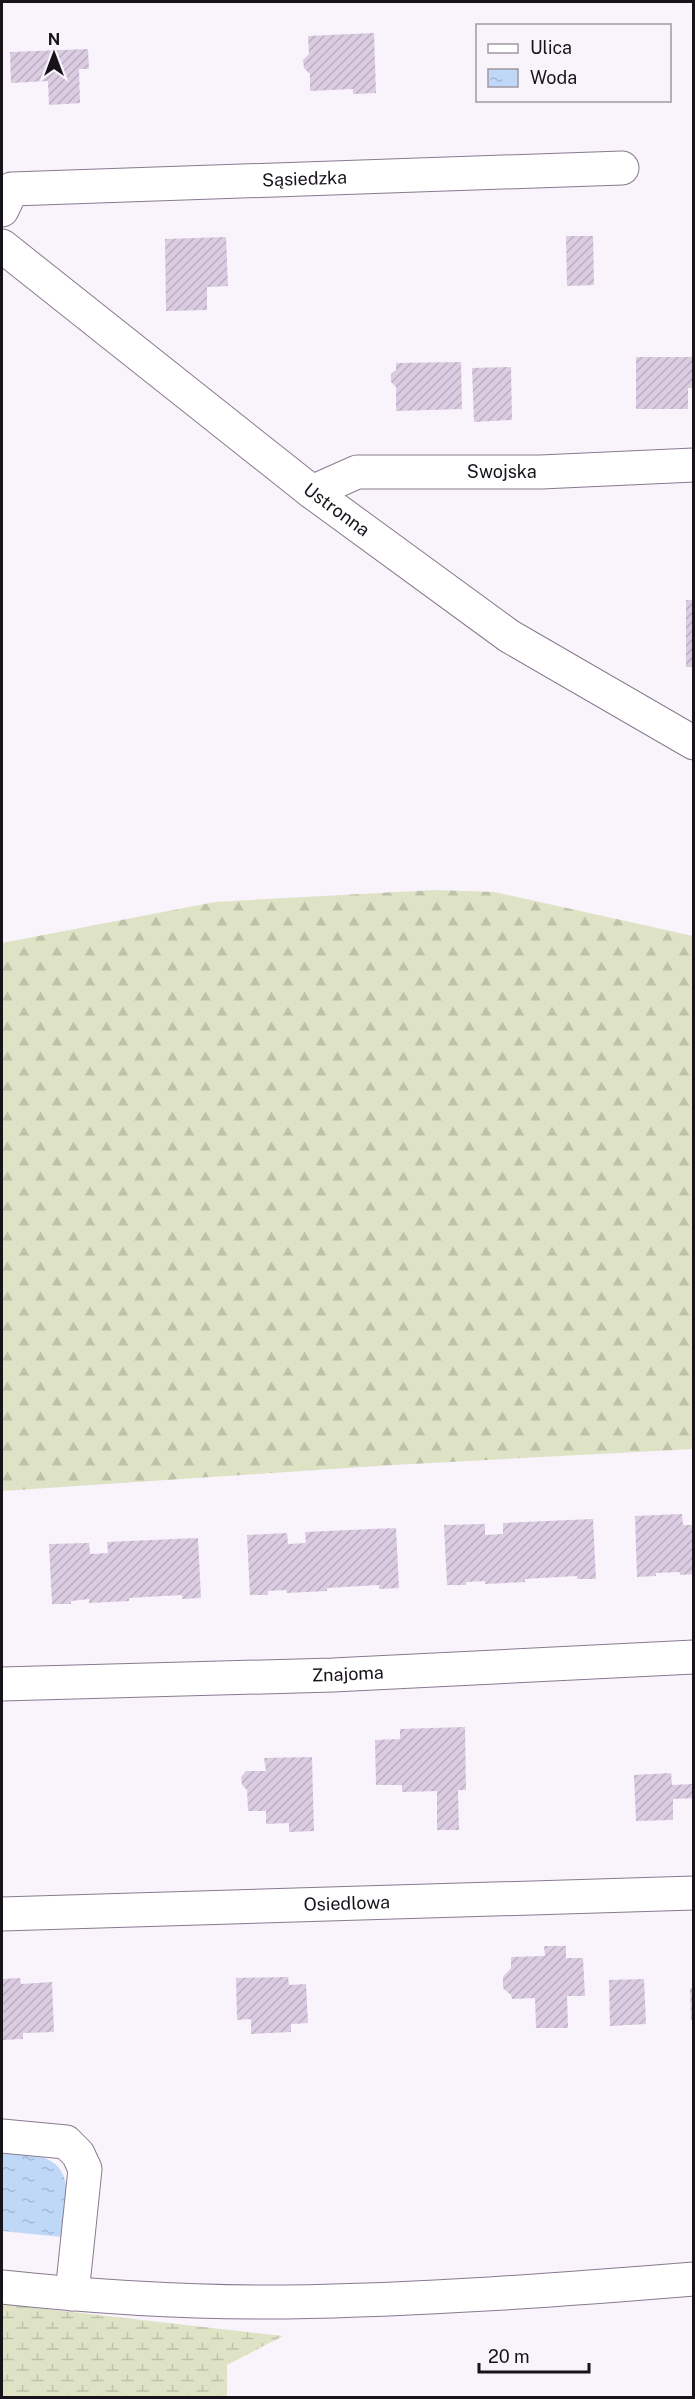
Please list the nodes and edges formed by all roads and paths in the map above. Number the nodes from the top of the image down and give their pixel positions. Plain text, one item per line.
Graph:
1 (622, 168) dead end
2 (2, 210) edge
3 (2, 246) edge
4 (693, 465) edge
5 (312, 492) junction
6 (693, 743) edge
7 (693, 1657) edge
8 (2, 1684) edge
9 (693, 1893) edge
10 (2, 1914) edge
11 (2, 2136) edge
12 (693, 2279) edge
13 (2, 2287) edge
14 (72, 2294) junction

1 - 2 street, Sąsiedzka
3 - 5 street, Ustronna
4 - 5 street, Swojska
5 - 6 street, Ustronna
7 - 8 street, Znajoma
9 - 10 street, Osiedlowa
11 - 14 street
12 - 14 street
13 - 14 street

